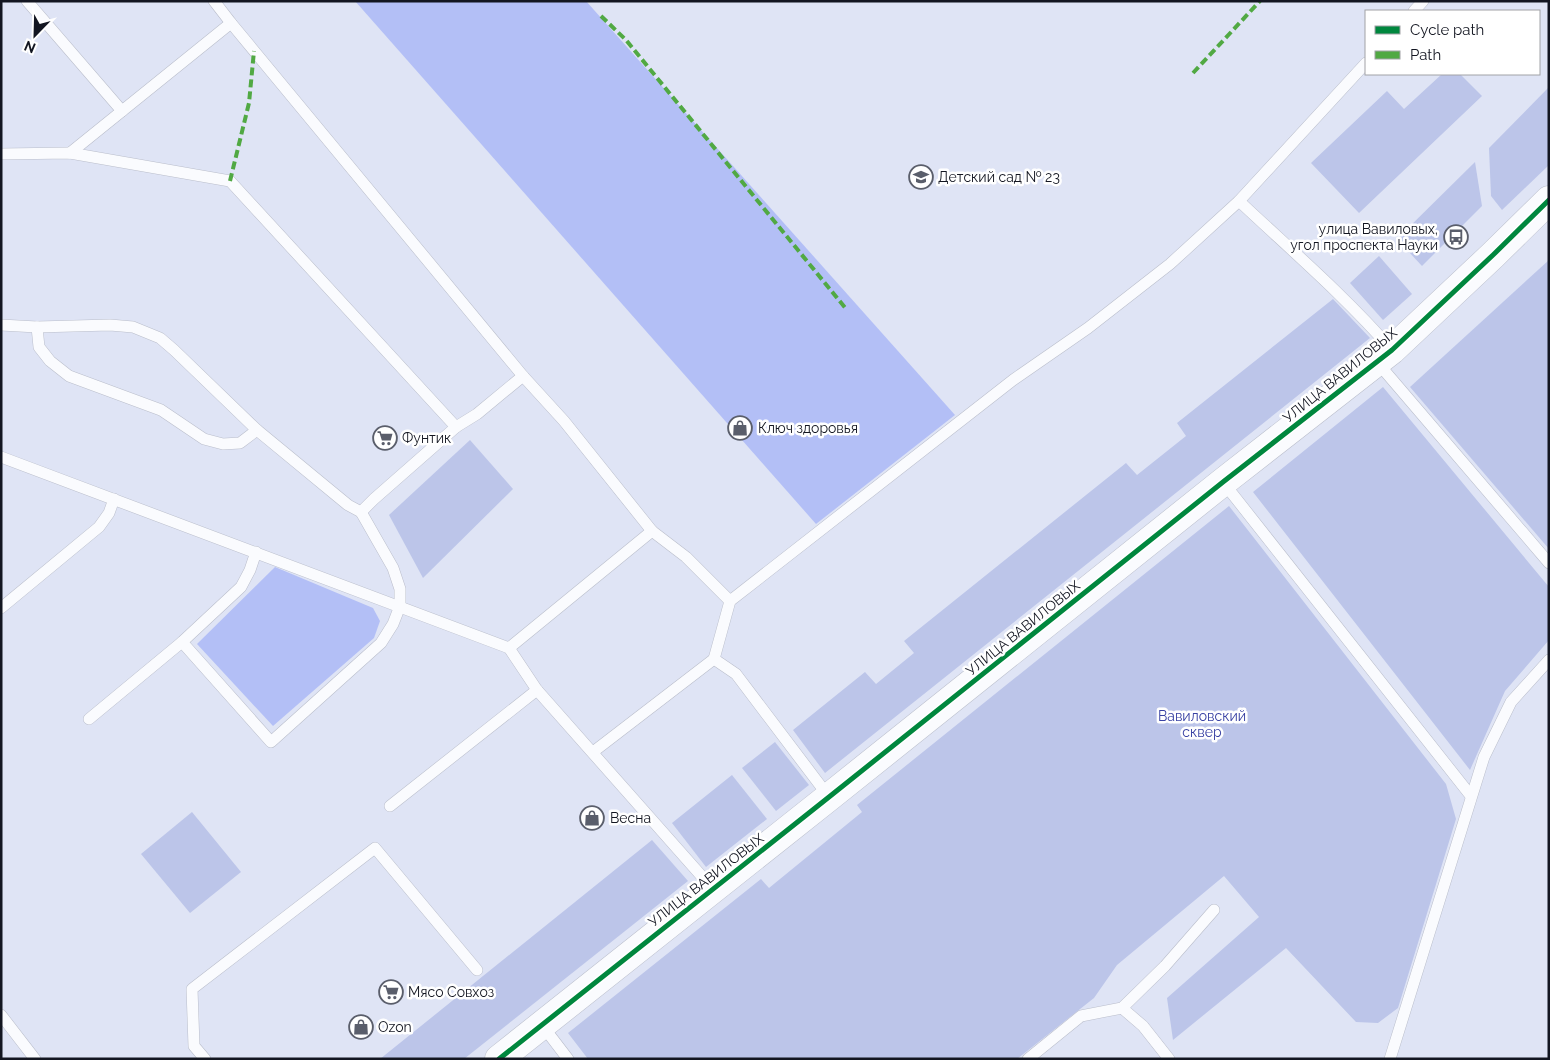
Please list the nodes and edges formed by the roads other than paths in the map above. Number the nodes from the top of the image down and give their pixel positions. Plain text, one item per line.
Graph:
1 (27, 1) edge
2 (214, 1) edge
3 (232, 23) junction
4 (1365, 64) edge
5 (122, 111) junction
6 (70, 153) junction
7 (1, 154) edge
8 (1549, 200) edge
9 (1239, 201) junction
10 (1, 325) edge
11 (38, 327) junction
12 (1384, 356) junction
13 (523, 376) junction
14 (456, 426) junction
15 (257, 430) junction
16 (1, 458) edge
17 (1223, 482) junction
18 (114, 499) junction
19 (361, 512) junction
20 (652, 532) junction
21 (256, 552) junction
22 (1549, 563) edge
23 (730, 601) junction
24 (400, 606) junction
25 (1, 608) edge
26 (182, 642) junction
27 (509, 648) junction
28 (714, 659) junction
29 (1549, 660) edge
30 (537, 690) junction
31 (89, 719) dead end
32 (593, 752) junction
33 (1471, 796) junction
34 (829, 797) junction
35 (390, 806) dead end
36 (713, 889) junction
37 (1214, 910) dead end
38 (478, 970) dead end
39 (1122, 1008) junction
40 (1, 1015) edge
41 (542, 1025) junction
42 (35, 1059) edge
43 (205, 1059) edge
44 (499, 1059) edge
45 (568, 1059) edge
46 (1028, 1059) edge
47 (1169, 1059) edge
48 (1390, 1059) edge

1 - 5 lane
2 - 3 lane
3 - 5 lane
3 - 13 lane
4 - 9 lane
5 - 6 lane
6 - 7 lane
6 - 14 lane
8 - 12 street, УЛИЦА ВАВИЛОВЫХ
9 - 12 lane
9 - 23 lane
10 - 11 lane
11 - 15 lane
11 - 15 lane
12 - 17 street, УЛИЦА ВАВИЛОВЫХ
12 - 22 lane
13 - 14 lane
13 - 20 lane
14 - 19 lane
15 - 19 lane
16 - 18 lane
17 - 33 lane
17 - 34 street, УЛИЦА ВАВИЛОВЫХ
18 - 21 lane
18 - 25 lane
19 - 24 lane
20 - 23 lane
20 - 27 lane
21 - 24 lane
21 - 26 lane
23 - 28 lane
24 - 26 lane
24 - 27 lane
26 - 31 lane
27 - 30 lane
28 - 32 lane
28 - 34 lane
29 - 33 lane
30 - 32 lane
30 - 35 lane
32 - 36 lane
33 - 48 lane
34 - 36 street, УЛИЦА ВАВИЛОВЫХ
36 - 41 street, УЛИЦА ВАВИЛОВЫХ
37 - 39 lane
38 - 43 lane
39 - 46 lane
39 - 47 lane
40 - 42 lane
41 - 44 street, УЛИЦА ВАВИЛОВЫХ
41 - 45 lane

